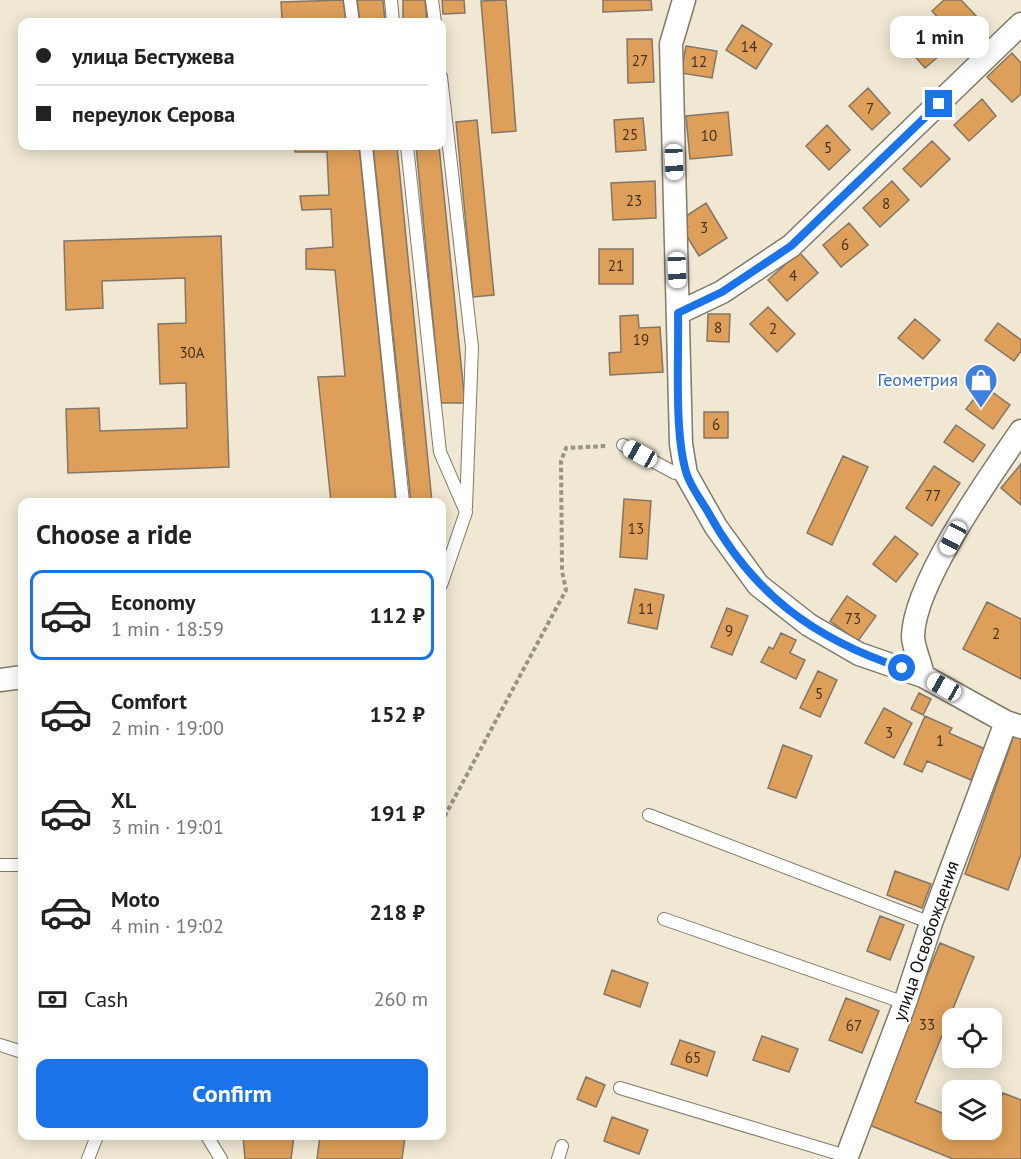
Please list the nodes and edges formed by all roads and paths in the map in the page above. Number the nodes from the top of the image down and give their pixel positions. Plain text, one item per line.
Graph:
1 (350, 0) edge
2 (391, 0) edge
3 (432, 0) edge
4 (684, 0) edge
5 (352, 18) edge
6 (393, 18) edge
7 (434, 18) edge
8 (1021, 24) edge
9 (446, 121) edge
10 (366, 150) edge
11 (407, 150) edge
12 (678, 313) junction
13 (1021, 431) edge
14 (623, 445) joint
15 (686, 474) junction
16 (403, 498) edge
17 (466, 512) junction
18 (446, 570) edge
19 (923, 675) junction
20 (18, 678) edge
21 (0, 680) edge
22 (1013, 724) edge
23 (649, 814) dead end
24 (446, 815) edge
25 (0, 865) edge
26 (18, 865) edge
27 (664, 919) dead end
28 (931, 923) junction
29 (905, 1003) junction
30 (0, 1045) edge
31 (18, 1051) edge
32 (620, 1088) dead end
33 (95, 1140) edge
34 (209, 1140) edge
35 (562, 1146) dead end
36 (846, 1158) edge
37 (88, 1159) edge
38 (221, 1159) edge
39 (558, 1159) edge

1 - 5 lane
2 - 6 lane
3 - 7 lane
4 - 12 street
8 - 12 street
9 - 17 lane
10 - 16 lane
11 - 17 lane
12 - 15 street
13 - 19 street
14 - 15 lane
14 - 24 path
15 - 19 street
17 - 18 lane
19 - 22 street
20 - 21 street
22 - 28 street, улица Освобождения
23 - 28 lane
25 - 26 lane
27 - 29 lane
28 - 29 street, улица Освобождения
29 - 36 street, улица Освобождения
30 - 31 lane
32 - 36 lane
33 - 37 lane
34 - 38 lane
35 - 39 lane

